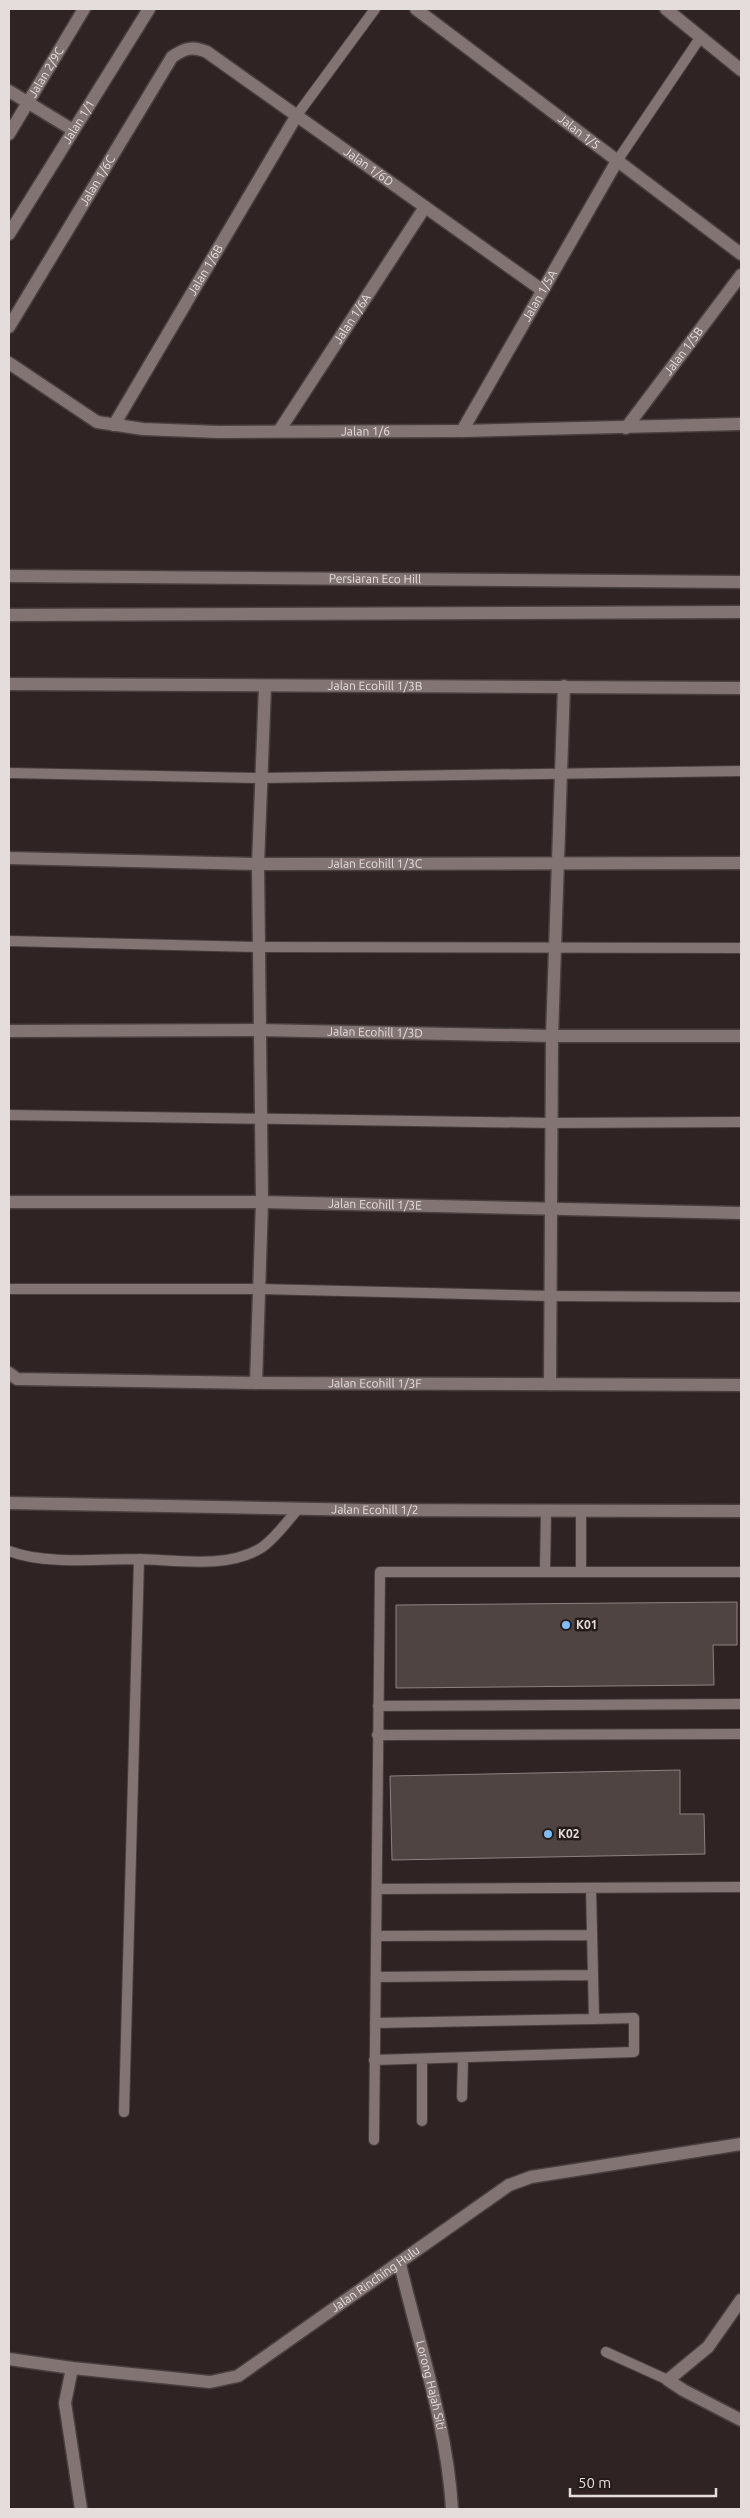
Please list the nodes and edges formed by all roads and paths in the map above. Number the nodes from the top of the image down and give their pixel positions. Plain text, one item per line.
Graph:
1 (84, 9) edge
2 (149, 9) edge
3 (375, 9) edge
4 (416, 9) edge
5 (666, 9) edge
6 (433, 14) edge
7 (700, 38) junction
8 (195, 47) joint
9 (741, 70) edge
10 (9, 91) edge
11 (28, 103) junction
12 (296, 115) junction
13 (73, 130) junction
14 (9, 134) edge
15 (618, 161) junction
16 (425, 207) junction
17 (9, 234) edge
18 (741, 254) edge
19 (741, 275) edge
20 (542, 290) junction
21 (9, 327) edge
22 (9, 363) edge
23 (741, 424) edge
24 (114, 425) junction
25 (626, 428) junction
26 (279, 431) junction
27 (462, 431) junction
28 (9, 576) edge
29 (741, 582) edge
30 (741, 612) edge
31 (9, 615) edge
32 (9, 684) edge
33 (564, 686) junction
34 (264, 687) junction
35 (741, 688) edge
36 (741, 771) edge
37 (560, 772) junction
38 (9, 773) edge
39 (261, 778) junction
40 (9, 858) edge
41 (741, 863) edge
42 (258, 864) junction
43 (558, 865) junction
44 (9, 941) edge
45 (259, 947) junction
46 (556, 948) junction
47 (741, 948) edge
48 (259, 1030) junction
49 (9, 1032) edge
50 (552, 1036) junction
51 (741, 1036) edge
52 (9, 1115) edge
53 (261, 1118) junction
54 (741, 1122) edge
55 (551, 1123) junction
56 (9, 1202) edge
57 (262, 1202) junction
58 (550, 1207) junction
59 (741, 1213) edge
60 (9, 1289) edge
61 (260, 1289) junction
62 (550, 1296) junction
63 (741, 1297) edge
64 (9, 1373) edge
65 (256, 1383) junction
66 (550, 1384) junction
67 (741, 1385) edge
68 (9, 1503) edge
69 (299, 1508) junction
70 (546, 1511) junction
71 (581, 1511) junction
72 (741, 1511) edge
73 (9, 1551) edge
74 (139, 1559) junction
75 (545, 1572) junction
76 (581, 1572) junction
77 (741, 1572) edge
78 (741, 1704) edge
79 (378, 1706) junction
80 (741, 1734) edge
81 (377, 1735) junction
82 (741, 1887) edge
83 (591, 1888) junction
84 (377, 1889) junction
85 (592, 1935) junction
86 (376, 1936) junction
87 (593, 1975) junction
88 (376, 1978) junction
89 (594, 2019) junction
90 (375, 2023) junction
91 (462, 2058) junction
92 (422, 2059) junction
93 (374, 2060) junction
94 (462, 2097) dead end
95 (124, 2112) dead end
96 (422, 2121) dead end
97 (374, 2140) dead end
98 (741, 2144) edge
99 (400, 2264) junction
100 (741, 2300) edge
101 (606, 2352) dead end
102 (9, 2359) edge
103 (72, 2368) junction
104 (668, 2380) junction
105 (741, 2420) edge
106 (81, 2509) edge
107 (452, 2509) edge

1 - 11 street, Jalan 2/9C
2 - 13 street, Jalan 1/1
3 - 12 lane
4 - 6 street, Jalan 1/5
5 - 7 street
6 - 15 street, Jalan 1/5
7 - 9 street
7 - 15 lane
8 - 12 street, Jalan 1/6D
8 - 21 street, Jalan 1/6C
10 - 11 street
11 - 13 street
11 - 14 street, Jalan 2/9C
12 - 16 street, Jalan 1/6D
12 - 24 street, Jalan 1/6B
13 - 17 street, Jalan 1/1
15 - 18 street, Jalan 1/5
15 - 20 street, Jalan 1/5A
16 - 20 street, Jalan 1/6D
16 - 26 street, Jalan 1/6A
19 - 25 street, Jalan 1/5B
20 - 27 street, Jalan 1/5A
22 - 24 street, Jalan 1/6
23 - 25 street, Jalan 1/6
24 - 26 street, Jalan 1/6
25 - 27 street, Jalan 1/6
26 - 27 street, Jalan 1/6
28 - 29 street, Persiaran Eco Hill
30 - 31 street
32 - 34 street, Jalan Ecohill 1/3B
33 - 34 street, Jalan Ecohill 1/3B
33 - 35 street, Jalan Ecohill 1/3B
33 - 37 street
34 - 39 street
36 - 37 lane
37 - 39 lane
37 - 43 street
38 - 39 lane
39 - 42 street
40 - 42 street, Jalan Ecohill 1/3C
41 - 43 street, Jalan Ecohill 1/3C
42 - 43 street, Jalan Ecohill 1/3C
42 - 45 street
43 - 46 street
44 - 45 lane
45 - 46 lane
45 - 48 street
46 - 47 lane
46 - 50 street
48 - 49 street, Jalan Ecohill 1/3D
48 - 50 street, Jalan Ecohill 1/3D
48 - 53 street
50 - 51 street, Jalan Ecohill 1/3D
50 - 55 street
52 - 53 lane
53 - 55 lane
53 - 57 street
54 - 55 lane
55 - 58 street
56 - 57 street, Jalan Ecohill 1/3E
57 - 58 street, Jalan Ecohill 1/3E
57 - 61 street
58 - 59 street, Jalan Ecohill 1/3E
58 - 62 street
60 - 61 lane
61 - 62 lane
61 - 65 street
62 - 63 lane
62 - 66 street
64 - 65 street, Jalan Ecohill 1/3F
65 - 66 street, Jalan Ecohill 1/3F
66 - 67 street, Jalan Ecohill 1/3F
68 - 69 street, Jalan Ecohill 1/2
69 - 70 street, Jalan Ecohill 1/2
69 - 74 lane
70 - 71 street, Jalan Ecohill 1/2
70 - 75 lane
71 - 72 street, Jalan Ecohill 1/2
71 - 76 lane
73 - 74 lane
74 - 95 lane
75 - 76 lane
75 - 79 lane
76 - 77 lane
78 - 79 lane
79 - 81 lane
80 - 81 lane
81 - 84 lane
82 - 83 lane
83 - 84 lane
83 - 85 lane
84 - 86 lane
85 - 86 lane
85 - 87 lane
86 - 88 lane
87 - 88 lane
87 - 89 lane
88 - 90 lane
89 - 90 lane
89 - 91 lane
90 - 93 lane
91 - 92 lane
91 - 94 lane
92 - 93 lane
92 - 96 lane
93 - 97 lane
98 - 99 street, Jalan Rinching Hulu
99 - 103 street, Jalan Rinching Hulu
99 - 107 street, Lorong Hajah Siti
100 - 104 street
101 - 104 lane
102 - 103 street, Jalan Rinching Hulu
103 - 106 street
104 - 105 street

